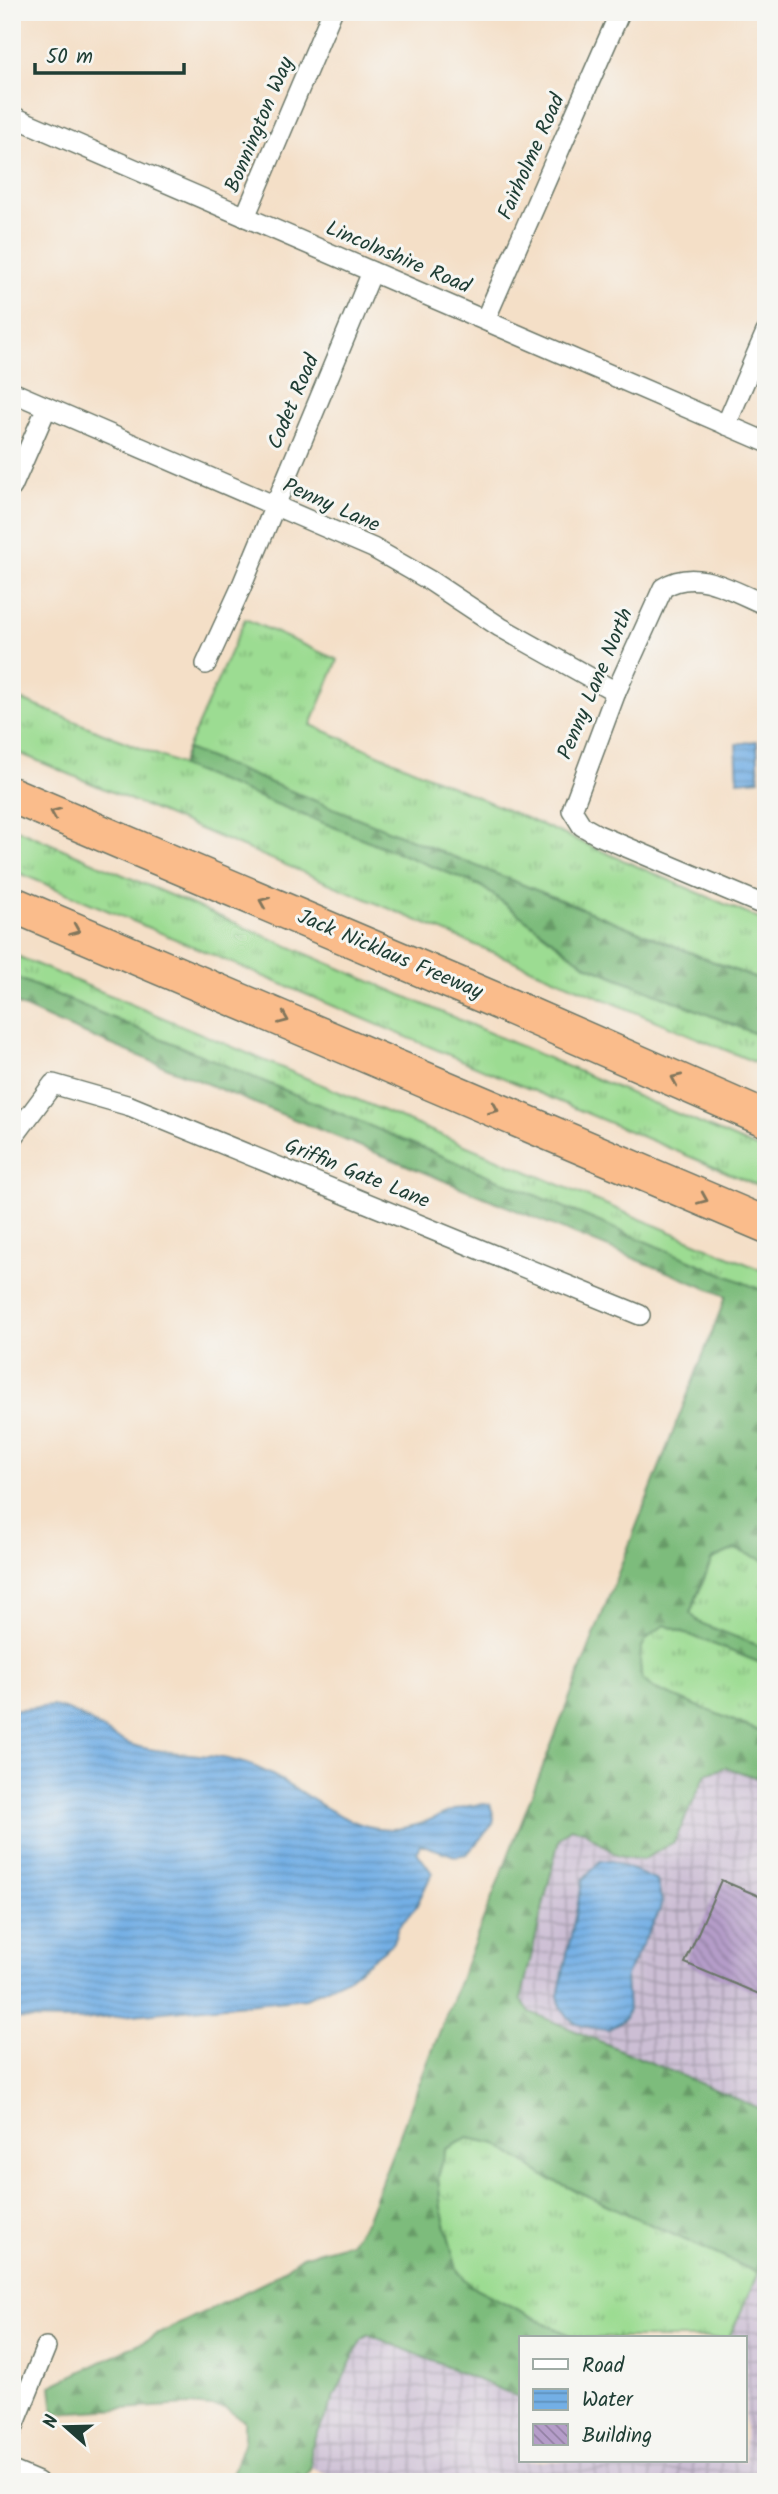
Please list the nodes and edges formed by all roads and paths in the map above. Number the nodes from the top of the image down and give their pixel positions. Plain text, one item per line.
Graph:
1 (332, 12) edge
2 (620, 12) edge
3 (12, 116) edge
4 (245, 216) junction
5 (372, 272) junction
6 (485, 320) junction
7 (766, 332) edge
8 (12, 392) edge
9 (47, 407) junction
10 (726, 425) junction
11 (766, 442) edge
12 (12, 487) edge
13 (275, 506) junction
14 (766, 605) edge
15 (206, 664) dead end
16 (616, 692) junction
17 (12, 795) edge
18 (12, 904) edge
19 (766, 906) edge
20 (757, 1112) edge
21 (12, 1139) edge
22 (766, 1225) edge
23 (640, 1315) dead end
24 (46, 2347) dead end
25 (12, 2431) edge
26 (12, 2471) edge
27 (38, 2482) edge

1 - 4 street, Bonnington Way
2 - 6 street, Fairholme Road
3 - 4 street, Lincolnshire Road
4 - 5 street, Lincolnshire Road
5 - 6 street, Lincolnshire Road
5 - 13 street, Codet Road
6 - 10 street, Lincolnshire Road
7 - 10 street
8 - 9 street, Penny Lane
9 - 12 street
9 - 13 street, Penny Lane
10 - 11 street, Lincolnshire Road
13 - 15 street, Codet Road
13 - 16 street, Penny Lane
14 - 16 street, Penny Lane North
16 - 19 street, Penny Lane North
20 -> 17 highway, Jack Nicklaus Freeway
18 -> 22 highway
21 - 23 street, Griffin Gate Lane
24 - 25 street
26 - 27 street

